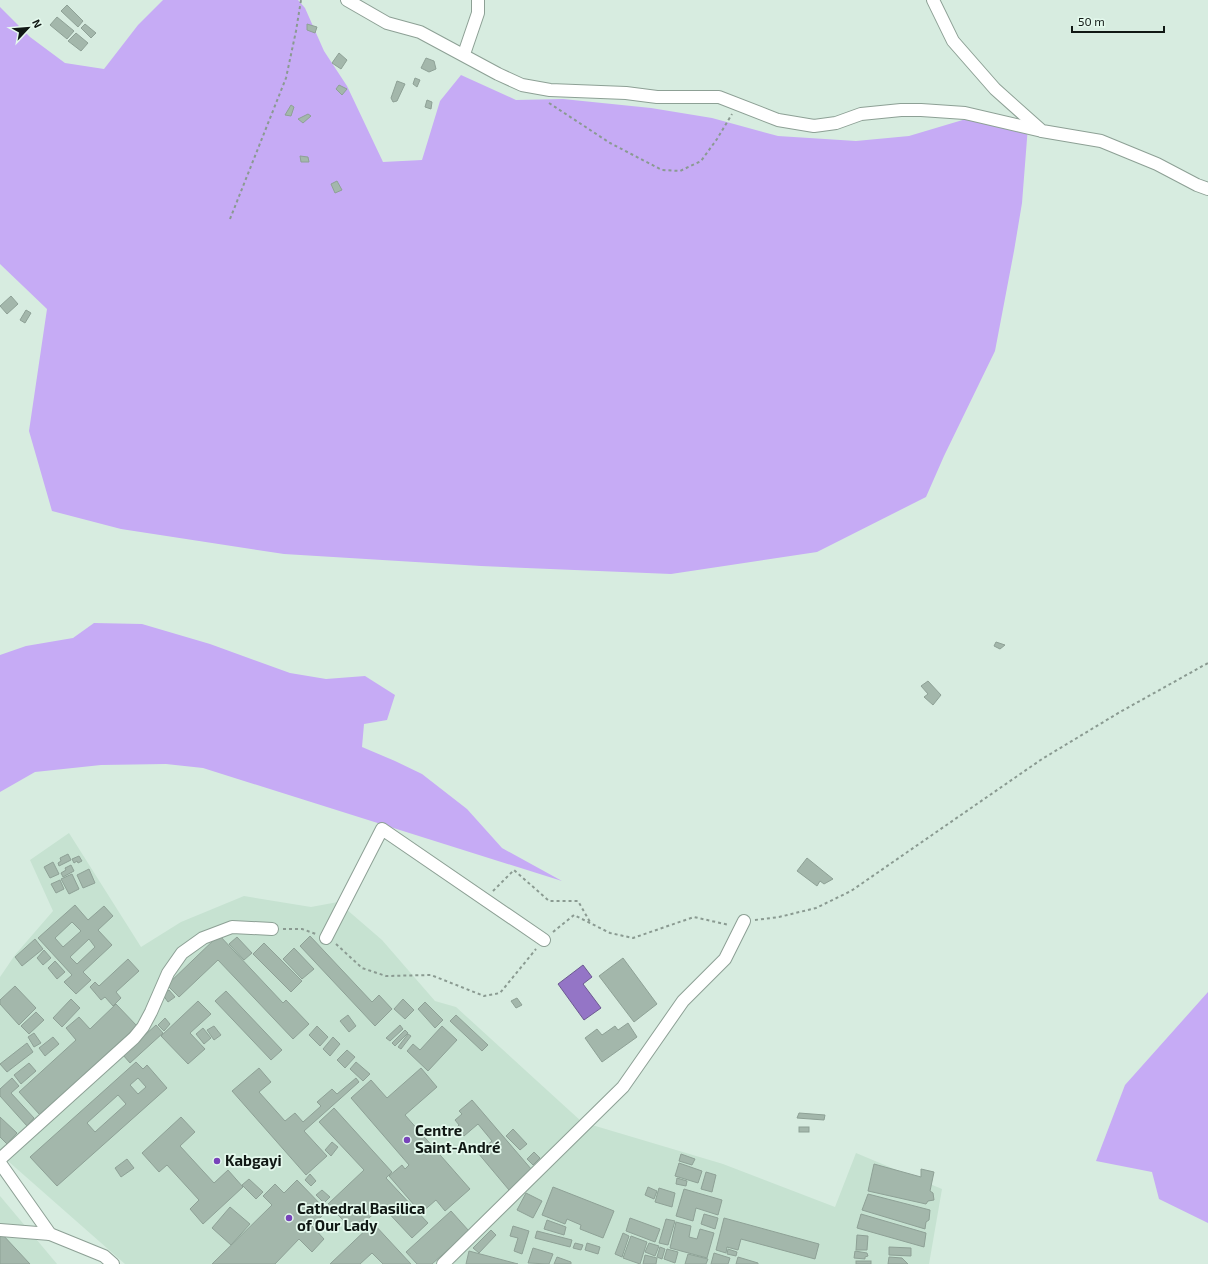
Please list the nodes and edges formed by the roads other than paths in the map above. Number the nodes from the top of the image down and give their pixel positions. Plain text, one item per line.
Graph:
1 (347, 0) edge
2 (478, 0) edge
3 (933, 0) edge
4 (464, 54) junction
5 (1042, 132) junction
6 (1208, 189) edge
7 (744, 921) road end
8 (272, 929) road end
9 (326, 938) road end
10 (544, 940) road end
11 (0, 1159) edge
12 (0, 1163) edge
13 (0, 1230) edge
14 (50, 1234) junction
15 (113, 1264) edge
16 (443, 1264) edge

1 - 4 street
2 - 4 street
3 - 5 street
4 - 5 street
5 - 6 street
7 - 16 street
8 - 11 street
9 - 10 street
12 - 14 street
13 - 14 street
14 - 15 street

